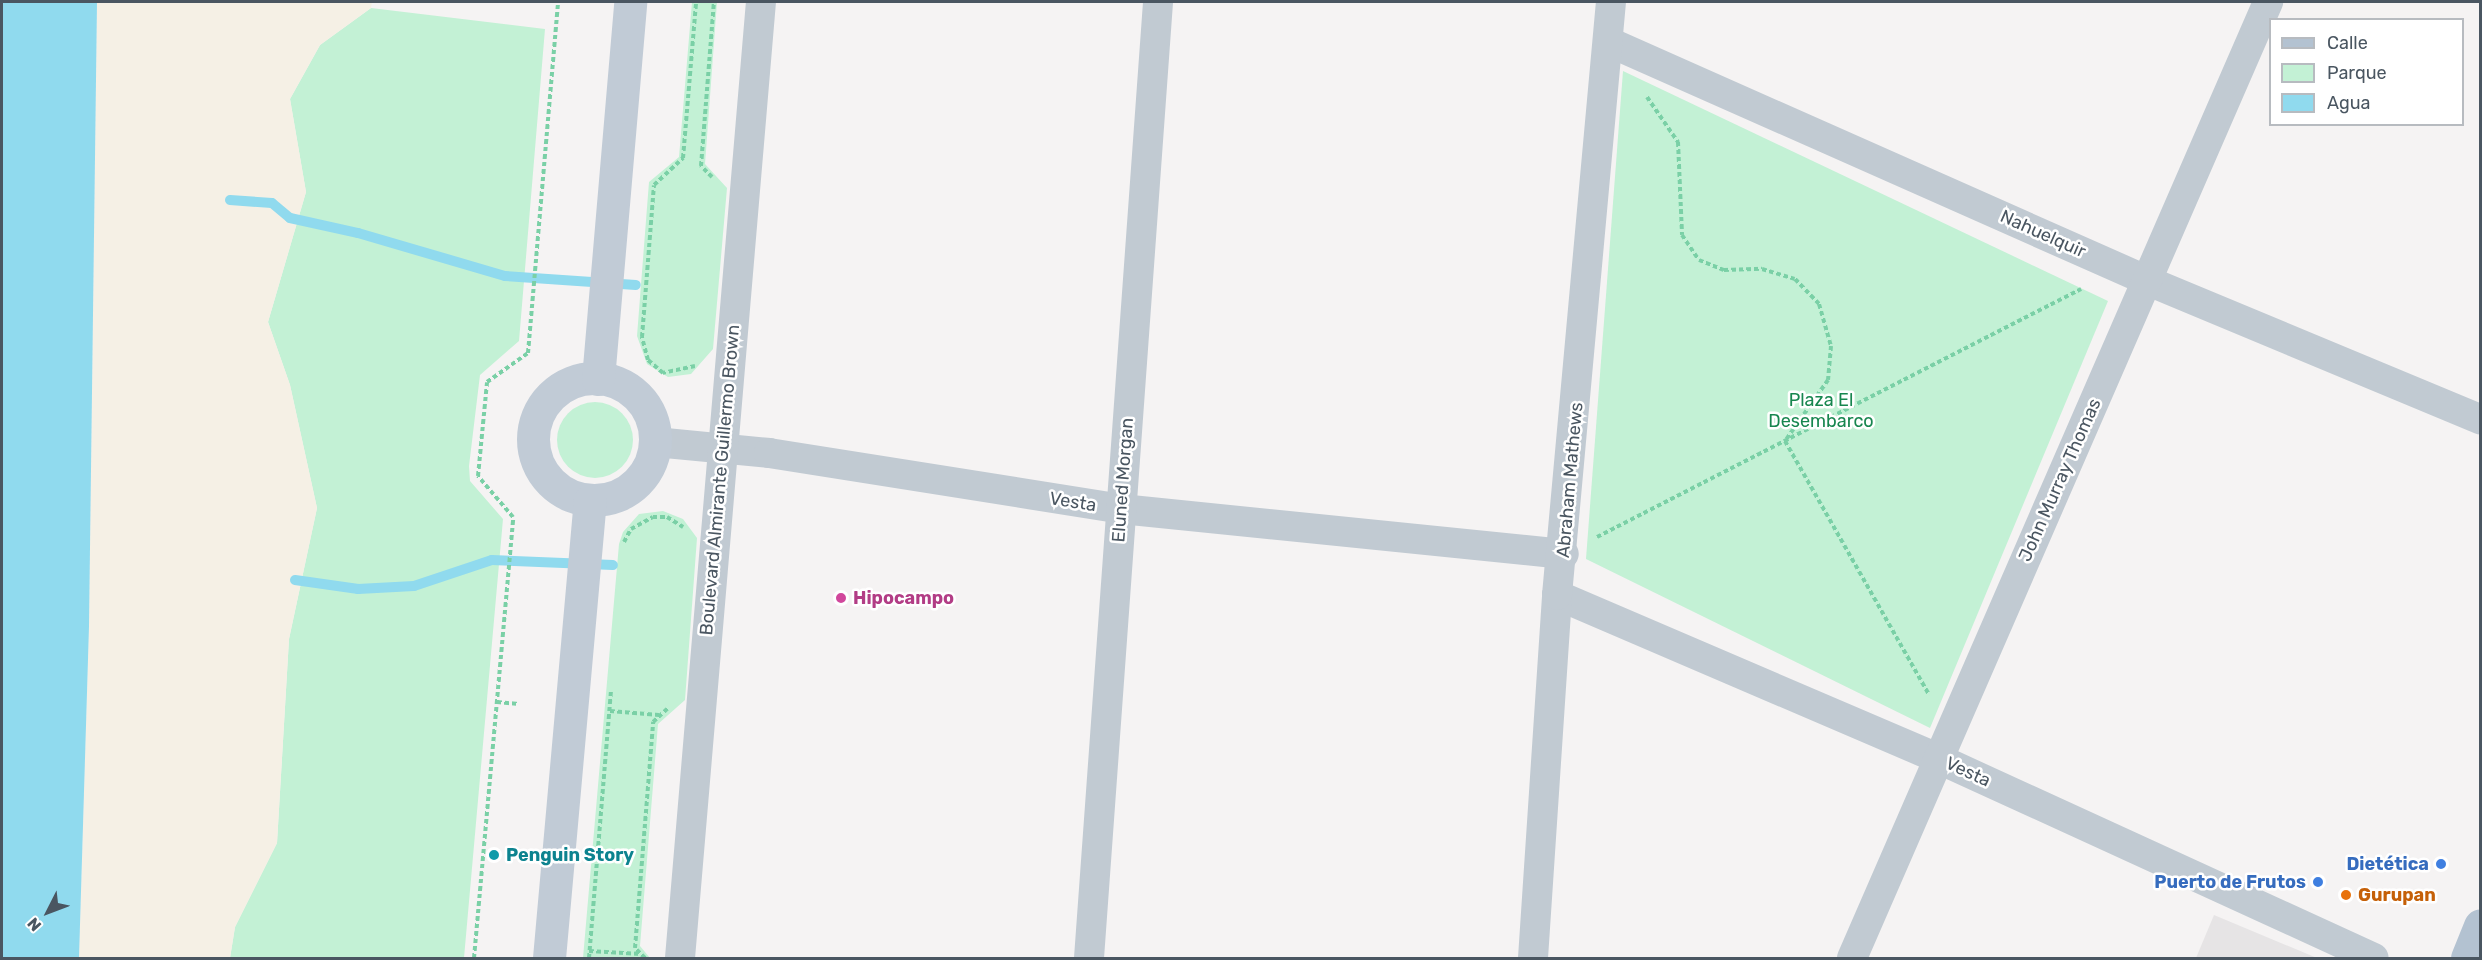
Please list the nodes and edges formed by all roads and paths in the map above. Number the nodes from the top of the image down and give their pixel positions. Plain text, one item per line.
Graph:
1 (558, 2) edge
2 (630, 2) edge
3 (696, 2) edge
4 (714, 2) edge
5 (761, 2) edge
6 (1158, 2) edge
7 (1611, 2) edge
8 (2268, 2) edge
9 (1609, 42) junction
10 (1640, 87) dead end
11 (716, 182) dead end
12 (2121, 269) junction
13 (2148, 281) junction
14 (700, 361) dead end
15 (598, 378) junction
16 (2481, 419) edge
17 (1785, 441) junction
18 (656, 442) junction
19 (722, 447) junction
20 (590, 501) junction
21 (1120, 509) junction
22 (689, 535) dead end
23 (623, 552) dead end
24 (1564, 554) junction
25 (1557, 595) junction
26 (612, 688) dead end
27 (497, 702) junction
28 (519, 704) dead end
29 (673, 704) dead end
30 (610, 711) junction
31 (660, 715) junction
32 (1950, 732) junction
33 (1939, 759) junction
34 (2481, 926) edge
35 (590, 951) junction
36 (643, 956) edge
37 (474, 958) edge
38 (549, 958) edge
39 (589, 958) edge
40 (680, 958) edge
41 (1089, 958) edge
42 (1533, 958) edge
43 (1852, 958) edge
44 (2374, 958) edge
45 (2467, 958) edge

1 - 27 path
2 - 15 main road
3 - 14 path
4 - 11 path
5 - 19 street, Boulevard Almirante Guillermo Brown
6 - 21 street, Eluned Morgan
7 - 9 street, Abraham Mathews
8 - 13 street, John Murray Thomas
9 - 12 street, Nahuelquir
9 - 24 street, Abraham Mathews
10 - 17 path
12 - 13 street, Nahuelquir
12 - 17 path
13 - 16 street, Nahuelquir
13 - 32 street, John Murray Thomas
15 - 18 main road
15 - 20 main road
17 - 24 path
17 - 32 path
18 - 19 street, Vesta
18 - 20 main road
19 - 21 street, Vesta
19 - 40 street, Boulevard Almirante Guillermo Brown
20 - 38 main road
21 - 24 street, Vesta
21 - 41 street, Eluned Morgan
22 - 23 path
24 - 25 street, Abraham Mathews
25 - 33 street, Vesta
25 - 42 street, Abraham Mathews
26 - 30 path
27 - 28 path
27 - 37 path
29 - 31 path
30 - 31 path
30 - 35 path
31 - 36 path
32 - 33 street, John Murray Thomas
33 - 43 street, John Murray Thomas
33 - 44 street, Vesta
34 - 45 main road
35 - 36 path
35 - 39 path

